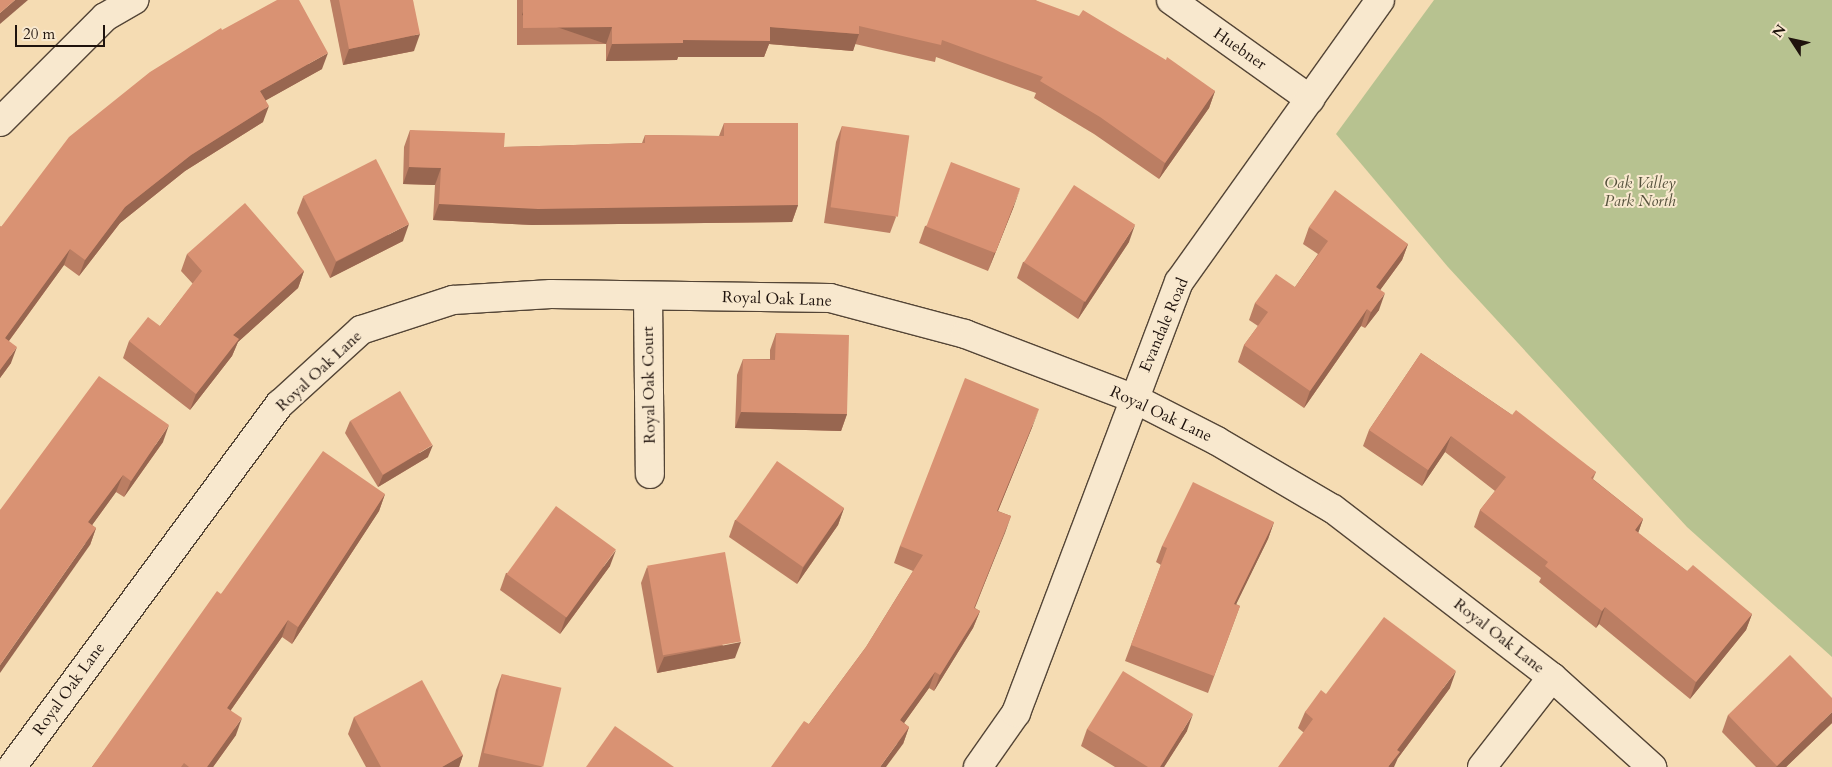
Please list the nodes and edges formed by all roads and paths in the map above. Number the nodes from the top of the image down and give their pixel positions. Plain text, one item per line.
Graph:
1 (135, 0) edge
2 (1171, 0) edge
3 (1380, 0) edge
4 (1310, 99) junction
5 (0, 122) edge
6 (648, 296) junction
7 (1133, 398) junction
8 (650, 474) dead end
9 (1552, 677) junction
10 (12, 767) edge
11 (978, 767) edge
12 (1482, 767) edge
13 (1652, 767) edge

1 - 5 street
2 - 4 street, Huebner
3 - 4 street, Evandale Road
4 - 7 street, Evandale Road
6 - 7 street, Royal Oak Lane
6 - 8 street, Royal Oak Court
6 - 10 street, Royal Oak Lane
7 - 9 street, Royal Oak Lane
7 - 11 street, Evandale Road
9 - 12 street
9 - 13 street, Royal Oak Lane

